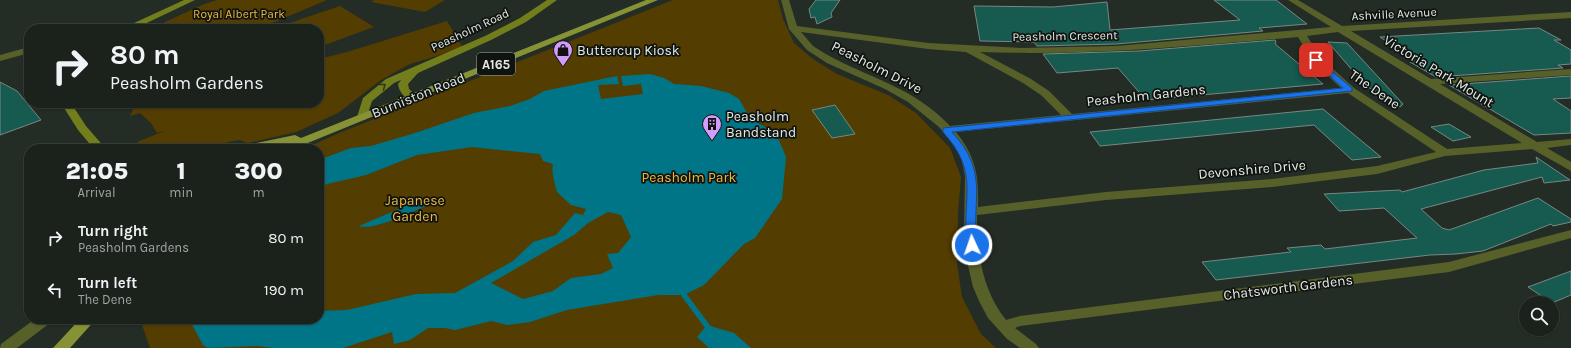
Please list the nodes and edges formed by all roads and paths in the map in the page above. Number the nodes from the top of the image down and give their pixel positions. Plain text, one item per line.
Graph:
1 (191, 0) edge
2 (553, 0) edge
3 (654, 0) edge
4 (785, 0) edge
5 (1292, 0) edge
6 (1571, 16) edge
7 (137, 24) edge
8 (794, 28) junction
9 (1338, 29) junction
10 (1301, 34) junction
11 (967, 49) junction
12 (24, 51) edge
13 (0, 58) edge
14 (417, 68) junction
15 (1571, 72) edge
16 (1430, 82) junction
17 (1350, 90) junction
18 (413, 97) junction
19 (69, 108) edge
20 (362, 117) junction
21 (1070, 118) junction
22 (338, 127) junction
23 (946, 130) junction
24 (1571, 142) edge
25 (96, 144) edge
26 (264, 144) edge
27 (296, 144) edge
28 (1535, 145) junction
29 (1446, 153) junction
30 (1571, 167) edge
31 (971, 212) junction
32 (1571, 234) edge
33 (39, 324) edge
34 (84, 324) edge
35 (1003, 326) junction
36 (6, 348) edge
37 (62, 348) edge
38 (1031, 348) edge

1 - 7 main road
2 - 14 main road, Peasholm Road
3 - 18 main road, Burniston Road / A165
4 - 8 street, Peasholm Drive
5 - 9 street, Victoria Park Mount
6 - 9 street, Ashville Avenue
8 - 11 street, Peasholm Crescent
8 - 23 street, Peasholm Drive
9 - 10 street, Peasholm Crescent
9 - 16 street, Victoria Park Mount
10 - 11 street, Peasholm Crescent
10 - 17 street, The Dene
11 - 21 street
12 - 13 street
14 - 18 main road, Peasholm Road
20 -> 14 main road, Peasholm Road
15 - 16 street
16 - 28 street, Victoria Park Mount
17 - 21 street, Peasholm Gardens
17 - 29 street, The Dene
18 - 20 main road, Burniston Road / A165
19 - 25 main road
20 - 22 main road, Burniston Road / A165
21 - 23 street, Peasholm Gardens
22 - 26 main road, Burniston Road / A165
22 - 27 main road, Burniston Road / A165
23 - 31 street, Peasholm Drive
24 - 28 street, Devonshire Drive
28 - 29 street, Devonshire Drive
28 - 30 street, Victoria Park Mount
29 - 31 street, Devonshire Drive
31 - 35 street, Peasholm Drive
32 - 35 street, Chatsworth Gardens
33 - 36 street
34 - 37 main road
35 - 38 street, Peasholm Drive

